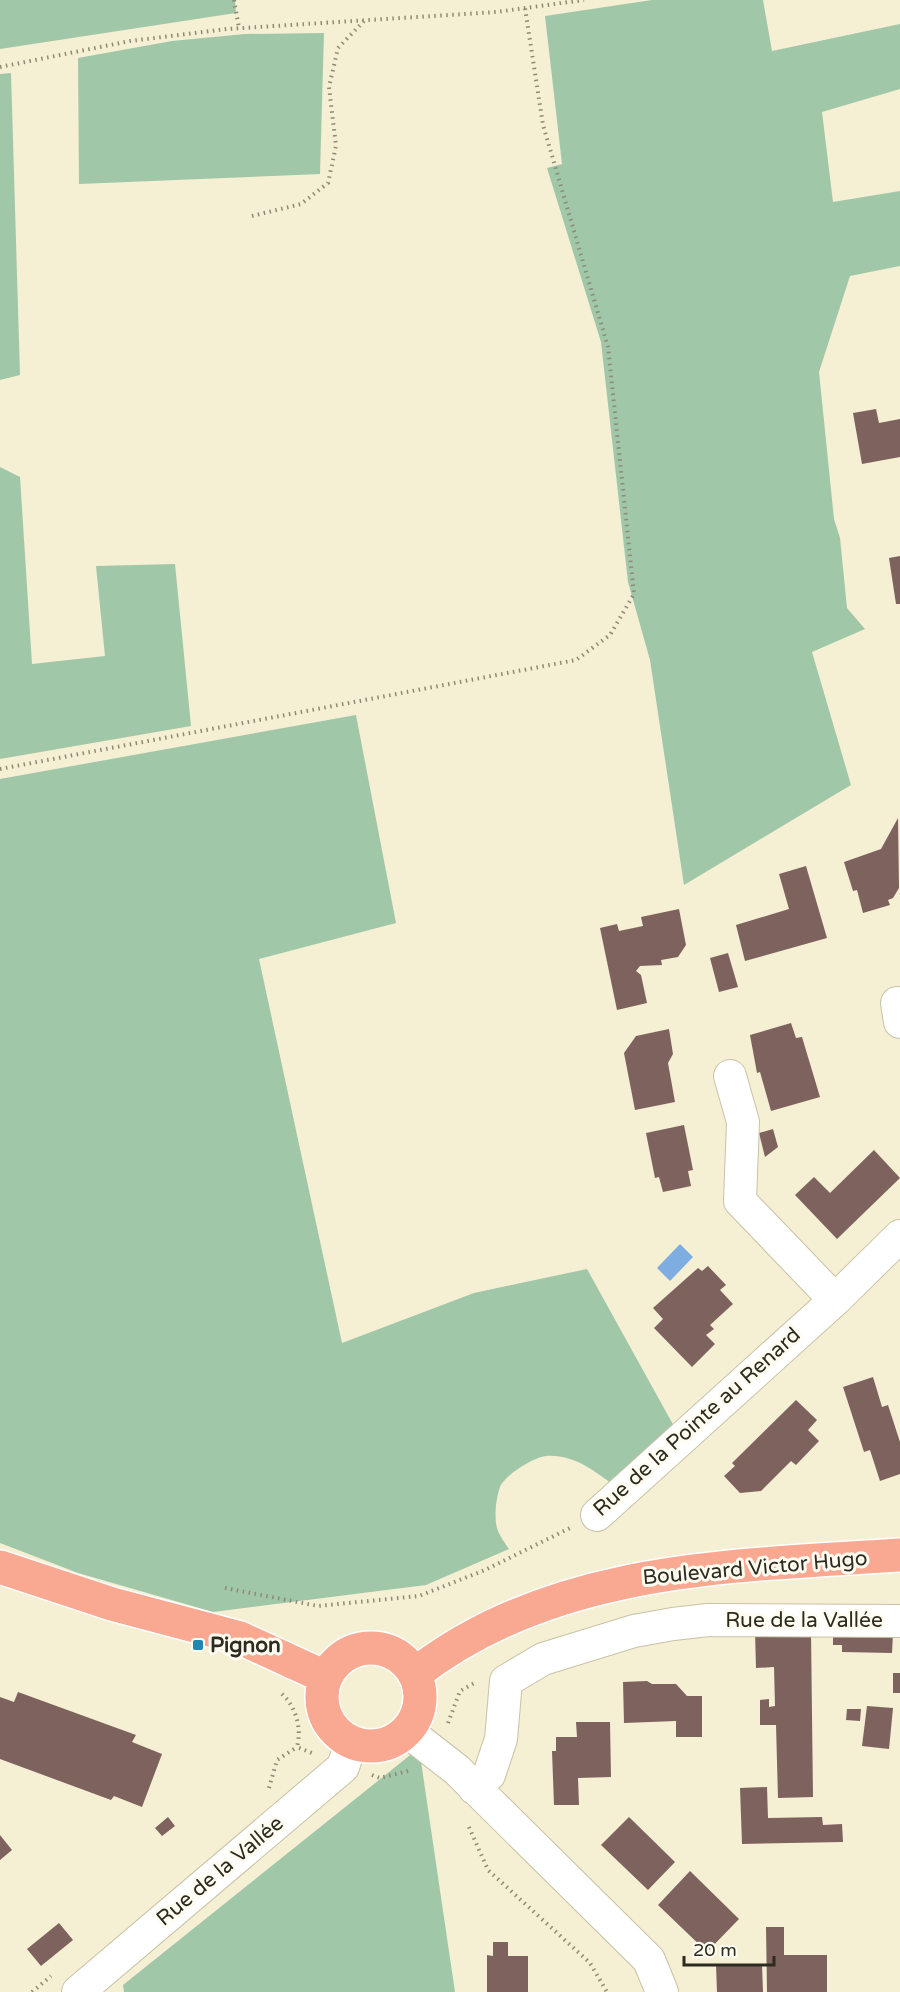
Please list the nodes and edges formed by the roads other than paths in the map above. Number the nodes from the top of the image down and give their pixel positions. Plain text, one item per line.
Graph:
1 (730, 1076) dead end
2 (900, 1236) edge
3 (835, 1300) junction
4 (597, 1515) road end
5 (900, 1555) edge
6 (0, 1567) edge
7 (900, 1621) edge
8 (415, 1674) junction
9 (325, 1677) junction
10 (407, 1731) junction
11 (351, 1743) junction
12 (474, 1788) junction
13 (78, 1992) edge
14 (662, 1992) edge

1 - 3 street
2 - 3 street, Rue de la Pointe au Renard
3 - 4 street, Rue de la Pointe au Renard
5 - 8 main road, Boulevard Victor Hugo
6 - 9 main road
7 - 12 street, Rue de la Vallée
8 - 9 main road
8 - 10 main road
9 - 11 main road
10 - 11 main road
10 - 12 street
11 - 13 street, Rue de la Vallée
12 - 14 street

